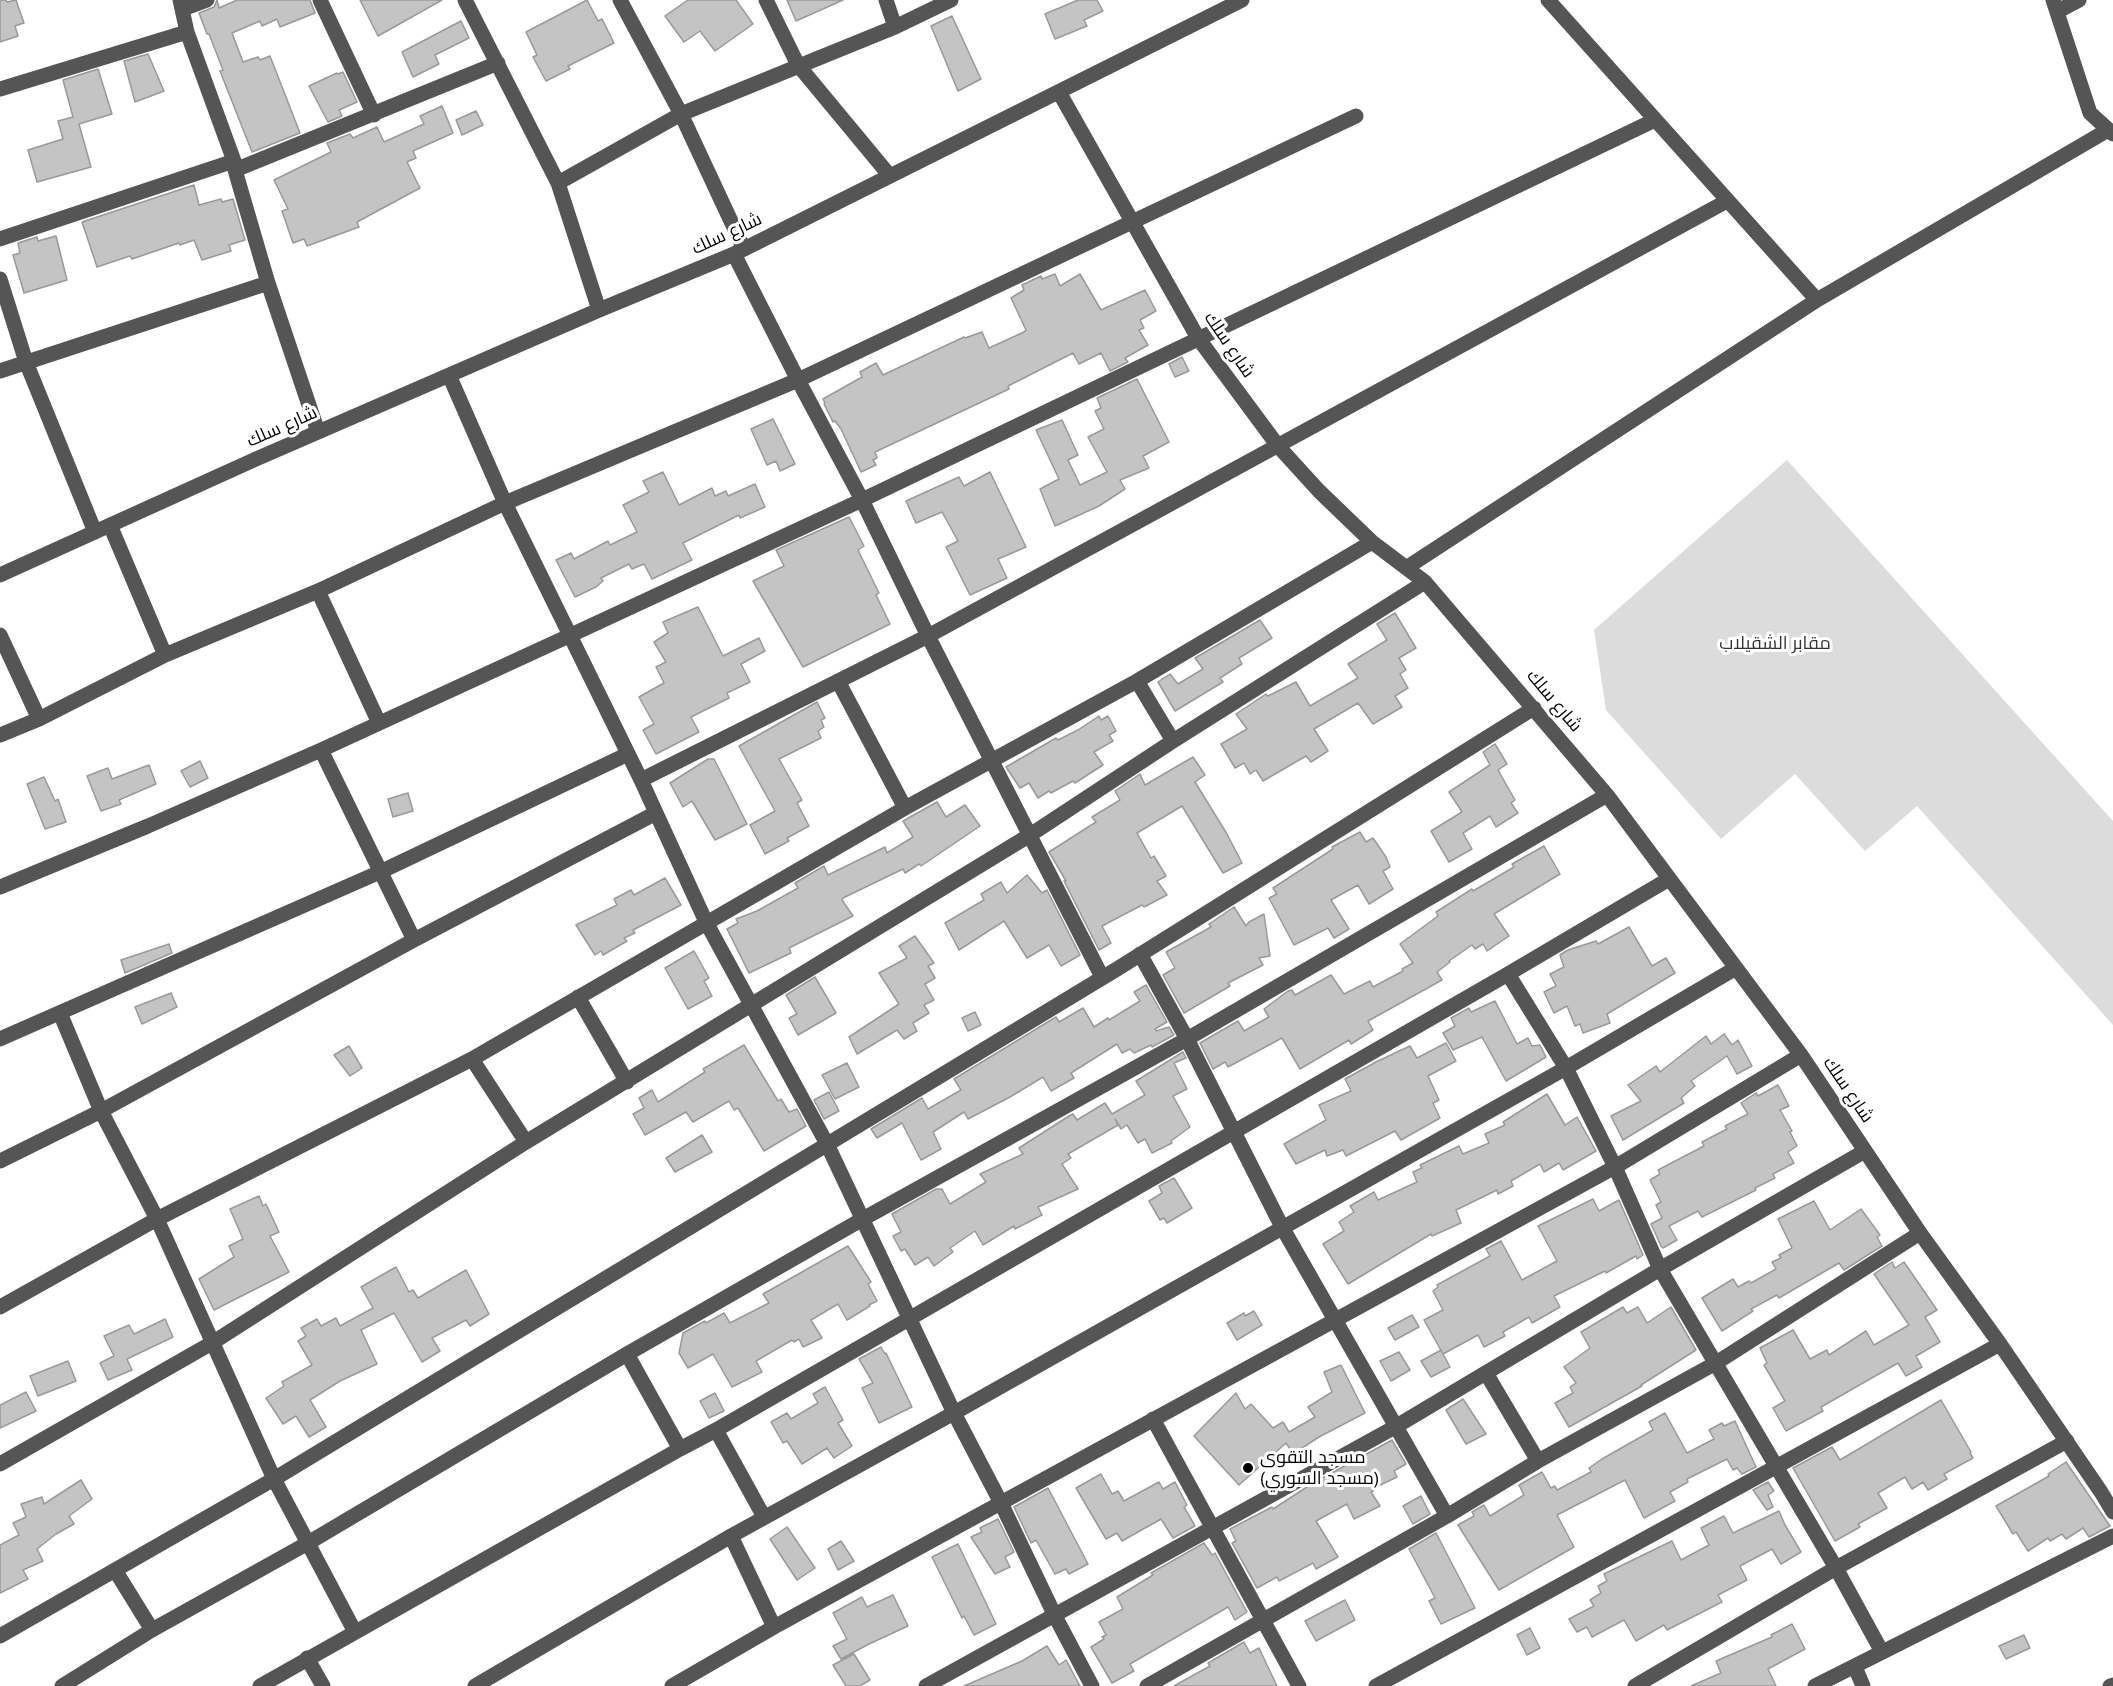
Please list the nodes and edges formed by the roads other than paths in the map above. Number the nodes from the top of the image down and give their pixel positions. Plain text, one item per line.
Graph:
1 (207, 0) edge
2 (320, 0) edge
3 (465, 0) edge
4 (620, 0) edge
5 (766, 0) edge
6 (886, 0) edge
7 (951, 0) edge
8 (1242, 0) edge
9 (1548, 0) edge
10 (2079, 0) edge
11 (182, 4) edge
12 (2055, 6) edge
13 (895, 27) junction
14 (187, 32) junction
15 (498, 63) junction
16 (798, 65) junction
17 (0, 89) edge
18 (1059, 92) junction
19 (681, 114) junction
20 (374, 115) junction
21 (1356, 116) dead end
22 (1655, 120) junction
23 (2111, 132) edge
24 (234, 166) junction
25 (890, 176) junction
26 (558, 183) junction
27 (1727, 201) junction
28 (1134, 223) junction
29 (0, 239) edge
30 (739, 251) junction
31 (0, 279) edge
32 (268, 283) junction
33 (1817, 300) junction
34 (599, 310) junction
35 (1198, 338) junction
36 (26, 362) junction
37 (0, 371) edge
38 (449, 375) junction
39 (798, 380) junction
40 (318, 432) junction
41 (1278, 446) junction
42 (862, 500) junction
43 (505, 502) junction
44 (103, 529) junction
45 (1372, 542) junction
46 (1406, 568) junction
47 (0, 575) edge
48 (1425, 582) junction
49 (318, 591) junction
50 (0, 635) edge
51 (571, 635) junction
52 (928, 636) junction
53 (165, 655) junction
54 (838, 681) junction
55 (1137, 681) junction
56 (1534, 708) junction
57 (39, 719) junction
58 (379, 723) junction
59 (0, 735) edge
60 (1173, 741) junction
61 (321, 750) junction
62 (628, 754) junction
63 (994, 760) junction
64 (641, 780) junction
65 (1607, 795) junction
66 (905, 808) junction
67 (656, 813) junction
68 (1030, 835) junction
69 (380, 872) junction
70 (1669, 879) junction
71 (0, 887) edge
72 (706, 922) junction
73 (414, 940) junction
74 (1140, 954) junction
75 (1736, 968) junction
76 (1508, 974) junction
77 (1102, 976) junction
78 (578, 997) junction
79 (750, 1003) junction
80 (60, 1013) junction
81 (0, 1039) edge
82 (1187, 1039) junction
83 (1801, 1055) junction
84 (472, 1059) junction
85 (1566, 1068) junction
86 (627, 1082) junction
87 (101, 1111) junction
88 (1233, 1132) junction
89 (525, 1142) junction
90 (827, 1144) junction
91 (1865, 1151) junction
92 (0, 1161) edge
93 (1615, 1167) junction
94 (157, 1219) junction
95 (861, 1220) junction
96 (1282, 1227) junction
97 (1920, 1233) junction
98 (1660, 1269) junction
99 (0, 1307) edge
100 (909, 1319) junction
101 (1336, 1319) junction
102 (212, 1343) junction
103 (2000, 1344) junction
104 (627, 1353) junction
105 (1716, 1363) junction
106 (1486, 1373) junction
107 (954, 1413) junction
108 (1153, 1419) junction
109 (1395, 1427) junction
110 (716, 1430) junction
111 (2067, 1441) junction
112 (680, 1449) junction
113 (1538, 1461) junction
114 (0, 1464) edge
115 (1777, 1467) junction
116 (274, 1479) junction
117 (2107, 1488) edge
118 (1001, 1503) junction
119 (2113, 1512) edge
120 (1447, 1516) junction
121 (764, 1517) junction
122 (1213, 1528) junction
123 (730, 1536) junction
124 (2113, 1536) edge
125 (308, 1543) junction
126 (1836, 1568) junction
127 (115, 1570) junction
128 (1055, 1616) junction
129 (1263, 1620) junction
130 (774, 1627) junction
131 (152, 1630) junction
132 (355, 1632) junction
133 (0, 1636) edge
134 (1882, 1652) junction
135 (307, 1658) junction
136 (1855, 1667) junction
137 (62, 1686) edge
138 (260, 1686) edge
139 (323, 1686) edge
140 (475, 1686) edge
141 (672, 1686) edge
142 (926, 1686) edge
143 (1092, 1686) edge
144 (1147, 1686) edge
145 (1299, 1686) edge
146 (1376, 1686) edge
147 (1635, 1686) edge
148 (1815, 1686) edge
149 (1863, 1686) edge

1 - 11 street
2 - 20 street
3 - 15 street
4 - 19 street
5 - 16 street
6 - 13 street
7 - 13 street
8 - 18 street
9 - 22 street
10 - 12 street
11 - 14 street
12 - 23 street
13 - 16 street
14 - 17 street
14 - 24 street
15 - 20 street
15 - 26 street
16 - 19 street
16 - 25 street
18 - 25 street, شارع سلك
18 - 28 street, شارع سلك
19 - 26 street
19 - 30 street
20 - 24 street
21 - 28 street
22 - 27 street
22 - 35 street
23 - 33 street
24 - 29 street
24 - 32 street
25 - 30 street, شارع سلك
26 - 34 street
27 - 33 street
27 - 41 street
28 - 35 street, شارع سلك
28 - 39 street
30 - 34 street, شارع سلك
30 - 39 street
31 - 36 street
32 - 36 street
32 - 40 street
33 - 46 street
34 - 38 street, شارع سلك
35 - 41 street, شارع سلك
35 - 42 street
36 - 37 street
36 - 44 street
38 - 40 street, شارع سلك
38 - 43 street
39 - 42 street
39 - 43 street
40 - 44 street, شارع سلك
41 - 45 street, شارع سلك
41 - 52 street
42 - 51 street
42 - 52 street
43 - 49 street
43 - 51 street
44 - 47 street, شارع سلك
44 - 53 street
45 - 46 street, شارع سلك
45 - 55 street
46 - 48 street, شارع سلك
48 - 56 street, شارع سلك
48 - 60 street
49 - 53 street
49 - 58 street
50 - 57 street
51 - 58 street
51 - 62 street
52 - 54 street
52 - 63 street
53 - 57 street
54 - 64 street
54 - 66 street
55 - 60 street
55 - 63 street
56 - 65 street, شارع سلك
56 - 74 street
57 - 59 street
58 - 61 street
60 - 68 street
61 - 69 street
61 - 71 street
62 - 64 street
62 - 69 street
63 - 66 street
63 - 68 street
64 - 67 street
65 - 70 street, شارع سلك
65 - 82 street
66 - 72 street
67 - 72 street
67 - 73 street
68 - 77 street
68 - 79 street
69 - 73 street
69 - 80 street
70 - 75 street, شارع سلك
70 - 76 street
72 - 78 street
72 - 79 street
73 - 87 street
74 - 77 street
74 - 82 street
75 - 83 street, شارع سلك
75 - 85 street
76 - 85 street
76 - 88 street
77 - 90 street
78 - 84 street
78 - 86 street
79 - 86 street
79 - 90 street
80 - 81 street
80 - 87 street
82 - 88 street
82 - 95 street
83 - 91 street, شارع سلك
83 - 93 street
84 - 89 street
84 - 94 street
85 - 93 street
85 - 96 street
86 - 89 street
87 - 92 street
87 - 94 street
88 - 96 street
88 - 100 street
89 - 102 street
90 - 95 street
90 - 116 street
91 - 97 street, شارع سلك
91 - 98 street
93 - 98 street
93 - 101 street
94 - 99 street
94 - 102 street
95 - 100 street
95 - 104 street
96 - 101 street
96 - 107 street
97 - 103 street, شارع سلك
97 - 105 street
98 - 105 street
98 - 106 street
100 - 107 street
100 - 110 street
101 - 108 street
101 - 109 street
102 - 114 street
102 - 116 street
103 - 111 street, شارع سلك
103 - 115 street
104 - 112 street
104 - 125 street
105 - 113 street
105 - 115 street
106 - 109 street
106 - 113 street
107 - 118 street
107 - 121 street
108 - 118 street
108 - 122 street
109 - 120 street
109 - 122 street
110 - 112 street
110 - 121 street
111 - 117 street, شارع سلك
111 - 126 street
112 - 132 street
113 - 120 street
115 - 126 street
115 - 146 street
116 - 125 street
116 - 127 street
117 - 119 street, شارع سلك
118 - 128 street
118 - 130 street
120 - 129 street
121 - 123 street
122 - 128 street
122 - 129 street
123 - 130 street
123 - 140 street
124 - 134 street
125 - 131 street
125 - 132 street
126 - 134 street
126 - 147 street
127 - 131 street
127 - 133 street
128 - 142 street
128 - 143 street
129 - 144 street
129 - 145 street
130 - 141 street
131 - 137 street
132 - 135 street
134 - 136 street
135 - 138 street
135 - 139 street
136 - 148 street
136 - 149 street

